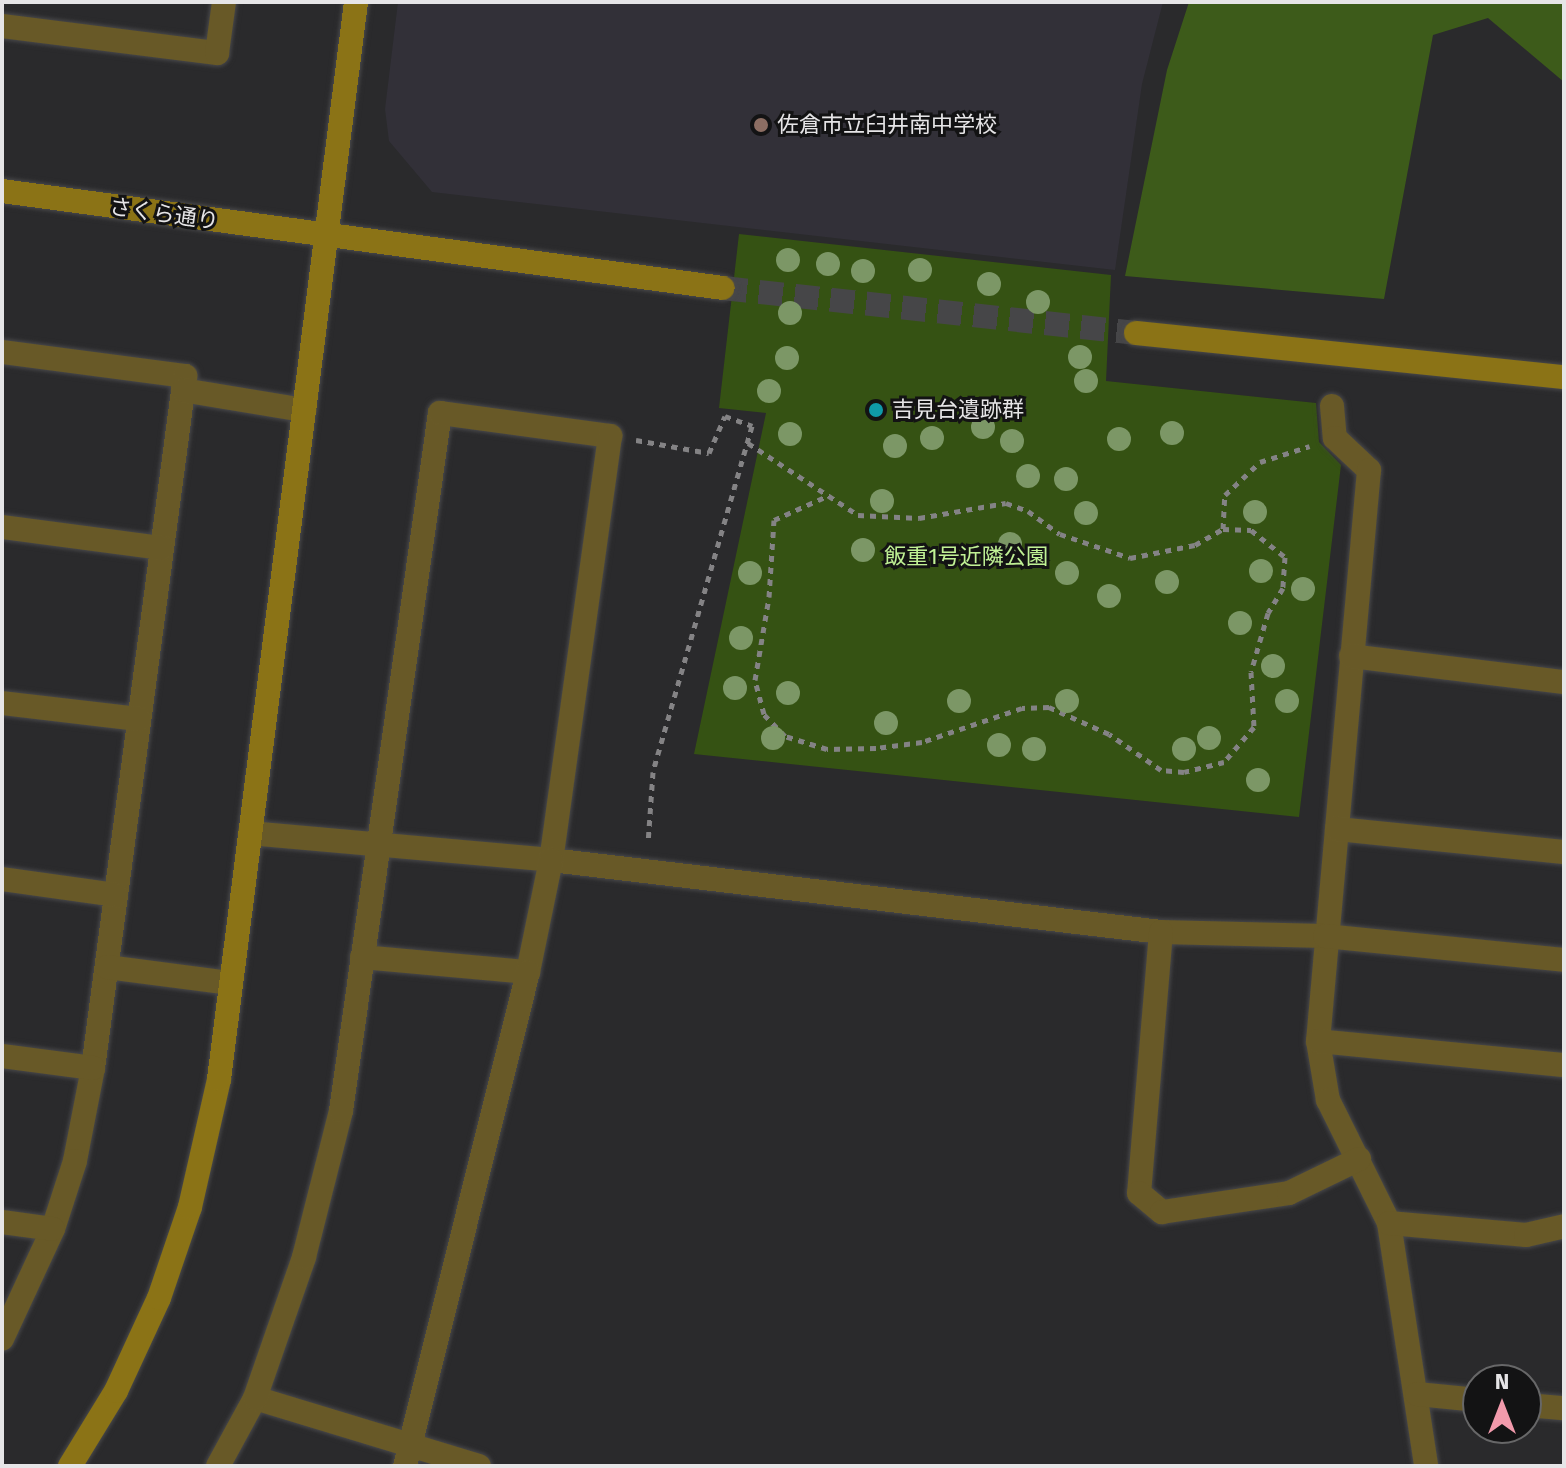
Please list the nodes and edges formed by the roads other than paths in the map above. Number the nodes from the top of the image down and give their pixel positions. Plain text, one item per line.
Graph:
1 (224, 2) edge
2 (356, 2) edge
3 (2, 26) edge
4 (2, 191) edge
5 (326, 236) junction
6 (723, 288) tunnel mouth
7 (1136, 333) tunnel mouth
8 (2, 352) edge
9 (1564, 377) edge
10 (183, 390) junction
11 (1332, 406) dead end
12 (304, 410) junction
13 (2, 527) edge
14 (162, 548) junction
15 (1351, 656) junction
16 (1564, 682) edge
17 (2, 703) edge
18 (139, 719) junction
19 (1337, 829) junction
20 (250, 833) junction
21 (381, 845) junction
22 (1564, 852) edge
23 (551, 860) junction
24 (2, 879) edge
25 (116, 895) junction
26 (1161, 932) junction
27 (1325, 936) junction
28 (362, 957) junction
29 (1564, 960) edge
30 (107, 967) junction
31 (528, 972) junction
32 (231, 983) junction
33 (1318, 1041) junction
34 (2, 1056) edge
35 (1564, 1065) edge
36 (93, 1068) junction
37 (1359, 1159) junction
38 (2, 1222) edge
39 (1389, 1223) junction
40 (1564, 1226) edge
41 (53, 1229) junction
42 (2, 1339) edge
43 (1417, 1394) junction
44 (255, 1398) junction
45 (1462, 1398) edge
46 (1542, 1406) edge
47 (1564, 1408) edge
48 (408, 1454) edge
49 (70, 1466) edge
50 (218, 1466) edge
51 (479, 1466) edge
52 (1426, 1466) edge

1 - 3 street
2 - 5 street
4 - 5 street, さくら通り
5 - 6 street, さくら通り
5 - 12 street
7 - 9 street
8 - 10 street
10 - 12 street
10 - 14 street
11 - 15 street
12 - 20 street
13 - 14 street
14 - 18 street
15 - 16 street
15 - 19 street
17 - 18 street
18 - 25 street
19 - 22 street
19 - 27 street
20 - 21 street
20 - 32 street
21 - 23 street
21 - 23 street
21 - 28 street
23 - 26 street
23 - 31 street
24 - 25 street
25 - 30 street
26 - 27 street
26 - 37 street
27 - 29 street
27 - 33 street
28 - 31 street
28 - 44 street
30 - 32 street
30 - 36 street
31 - 48 street
32 - 49 street
33 - 35 street
33 - 37 street
34 - 36 street
36 - 41 street
37 - 39 street
38 - 41 street
39 - 40 street
39 - 43 street
41 - 42 street
43 - 45 street
43 - 52 street
44 - 48 street
44 - 50 street
46 - 47 street
48 - 51 street

